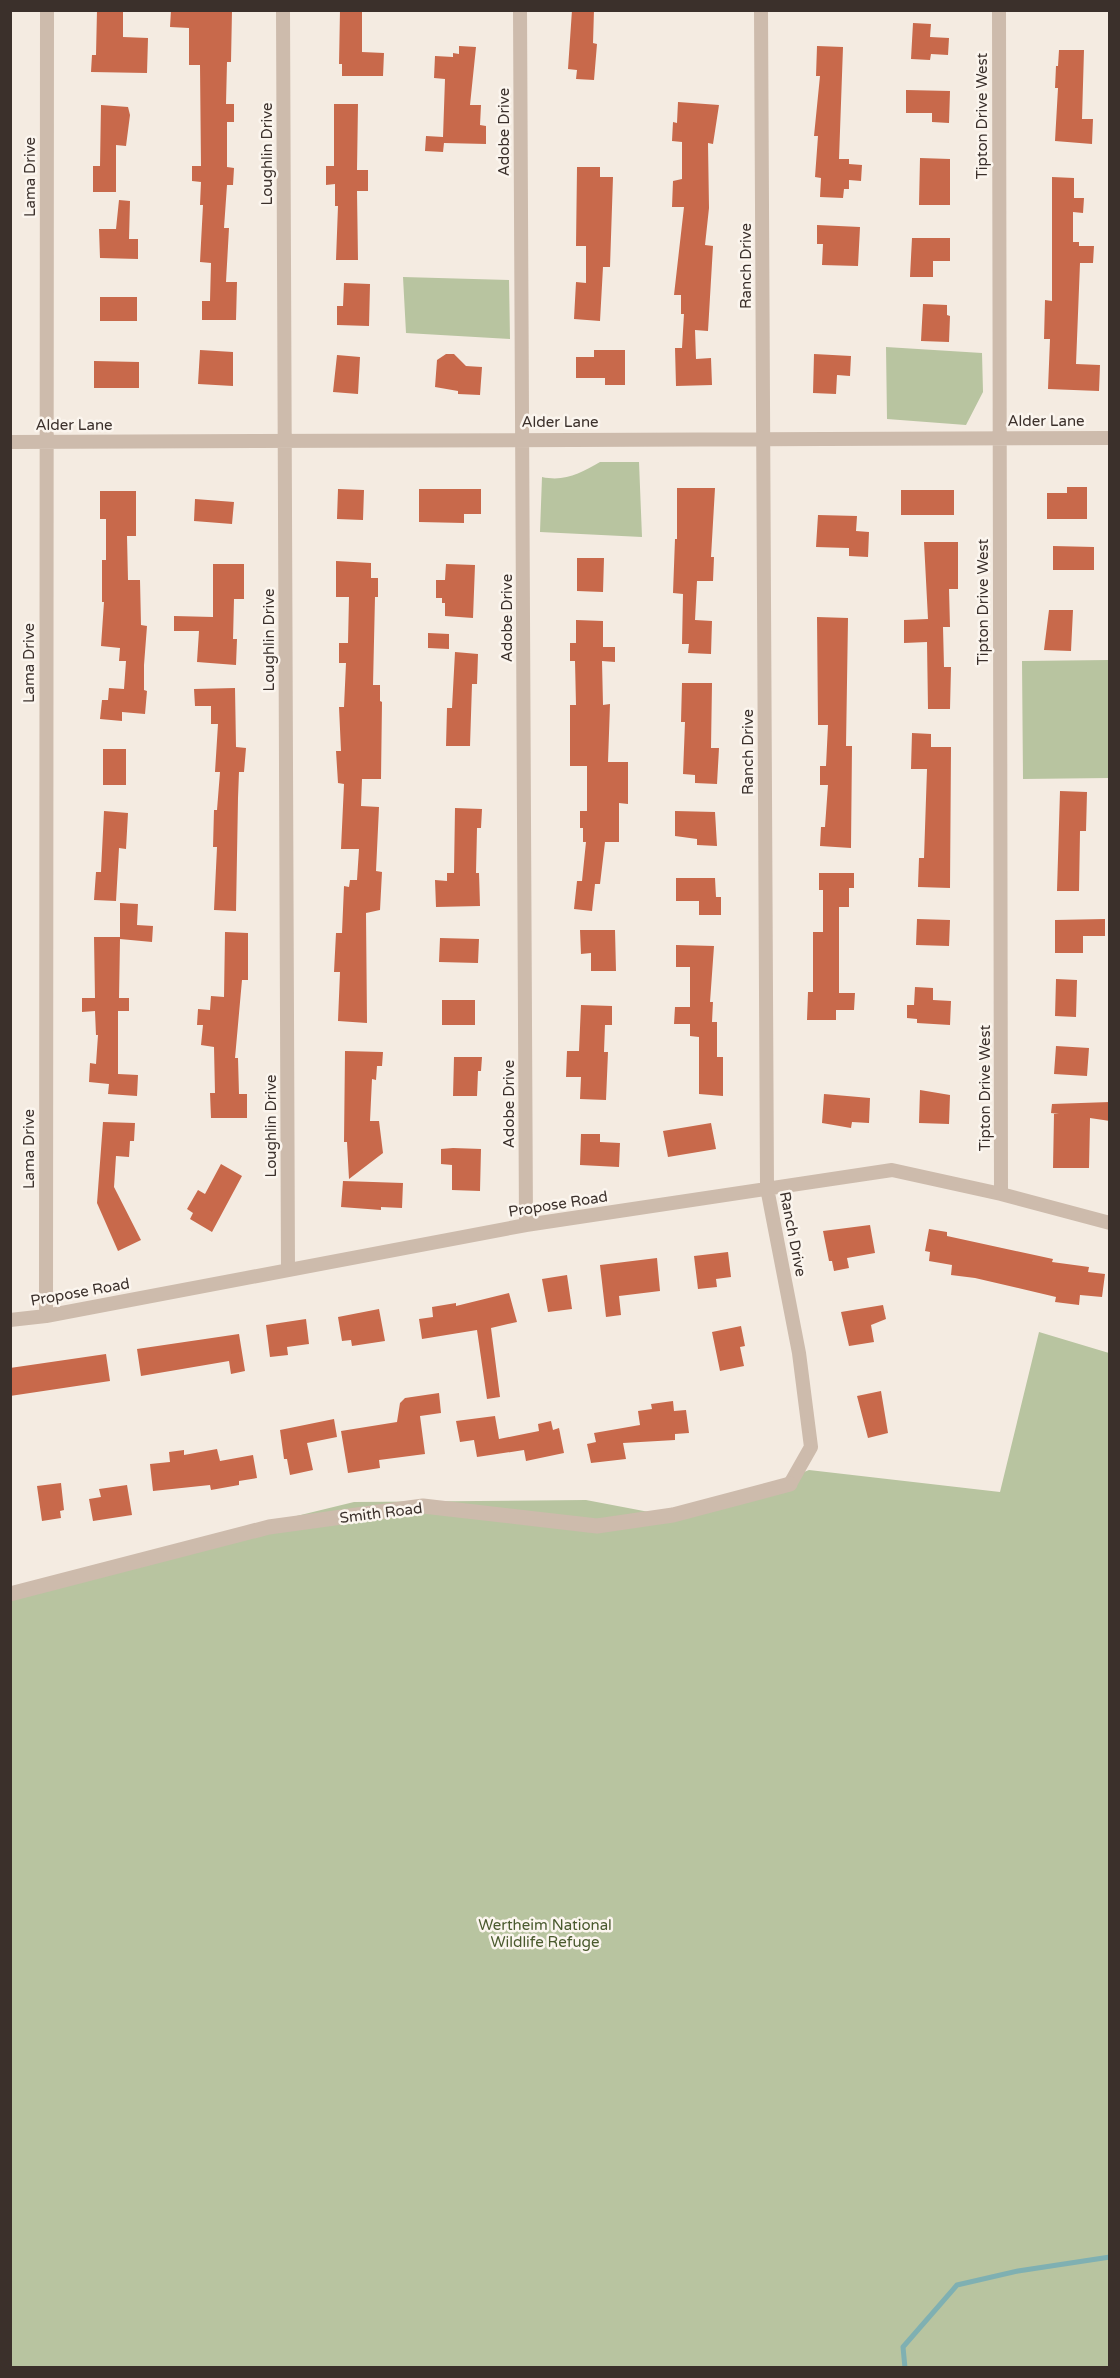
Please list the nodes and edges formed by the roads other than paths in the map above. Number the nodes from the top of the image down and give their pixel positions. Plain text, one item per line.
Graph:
1 (47, 10) edge
2 (283, 10) edge
3 (520, 10) edge
4 (761, 10) edge
5 (999, 10) edge
6 (762, 437) junction
7 (998, 437) junction
8 (1110, 438) edge
9 (522, 439) junction
10 (285, 440) junction
11 (10, 442) edge
12 (46, 442) junction
13 (767, 1188) junction
14 (1002, 1194) junction
15 (1110, 1223) edge
16 (526, 1225) junction
17 (288, 1269) junction
18 (46, 1316) junction
19 (10, 1320) edge
20 (790, 1484) joint
21 (10, 1594) edge

1 - 12 street, Lama Drive
2 - 10 street, Loughlin Drive
3 - 9 street, Adobe Drive
4 - 6 street, Ranch Drive
5 - 7 street, Tipton Drive West
6 - 7 street, Alder Lane
6 - 9 street, Alder Lane
6 - 13 street, Ranch Drive
7 - 8 street, Alder Lane
7 - 14 street, Tipton Drive West
9 - 10 street, Alder Lane
9 - 16 street, Adobe Drive
10 - 12 street, Alder Lane
10 - 17 street, Loughlin Drive
11 - 12 street, Alder Lane
12 - 18 street, Lama Drive
13 - 14 street, Propose Road
13 - 16 street, Propose Road
13 - 20 street, Ranch Drive
14 - 15 street, Propose Road
16 - 17 street, Propose Road
17 - 18 street, Propose Road
18 - 19 street, Propose Road
20 - 21 street, Smith Road

